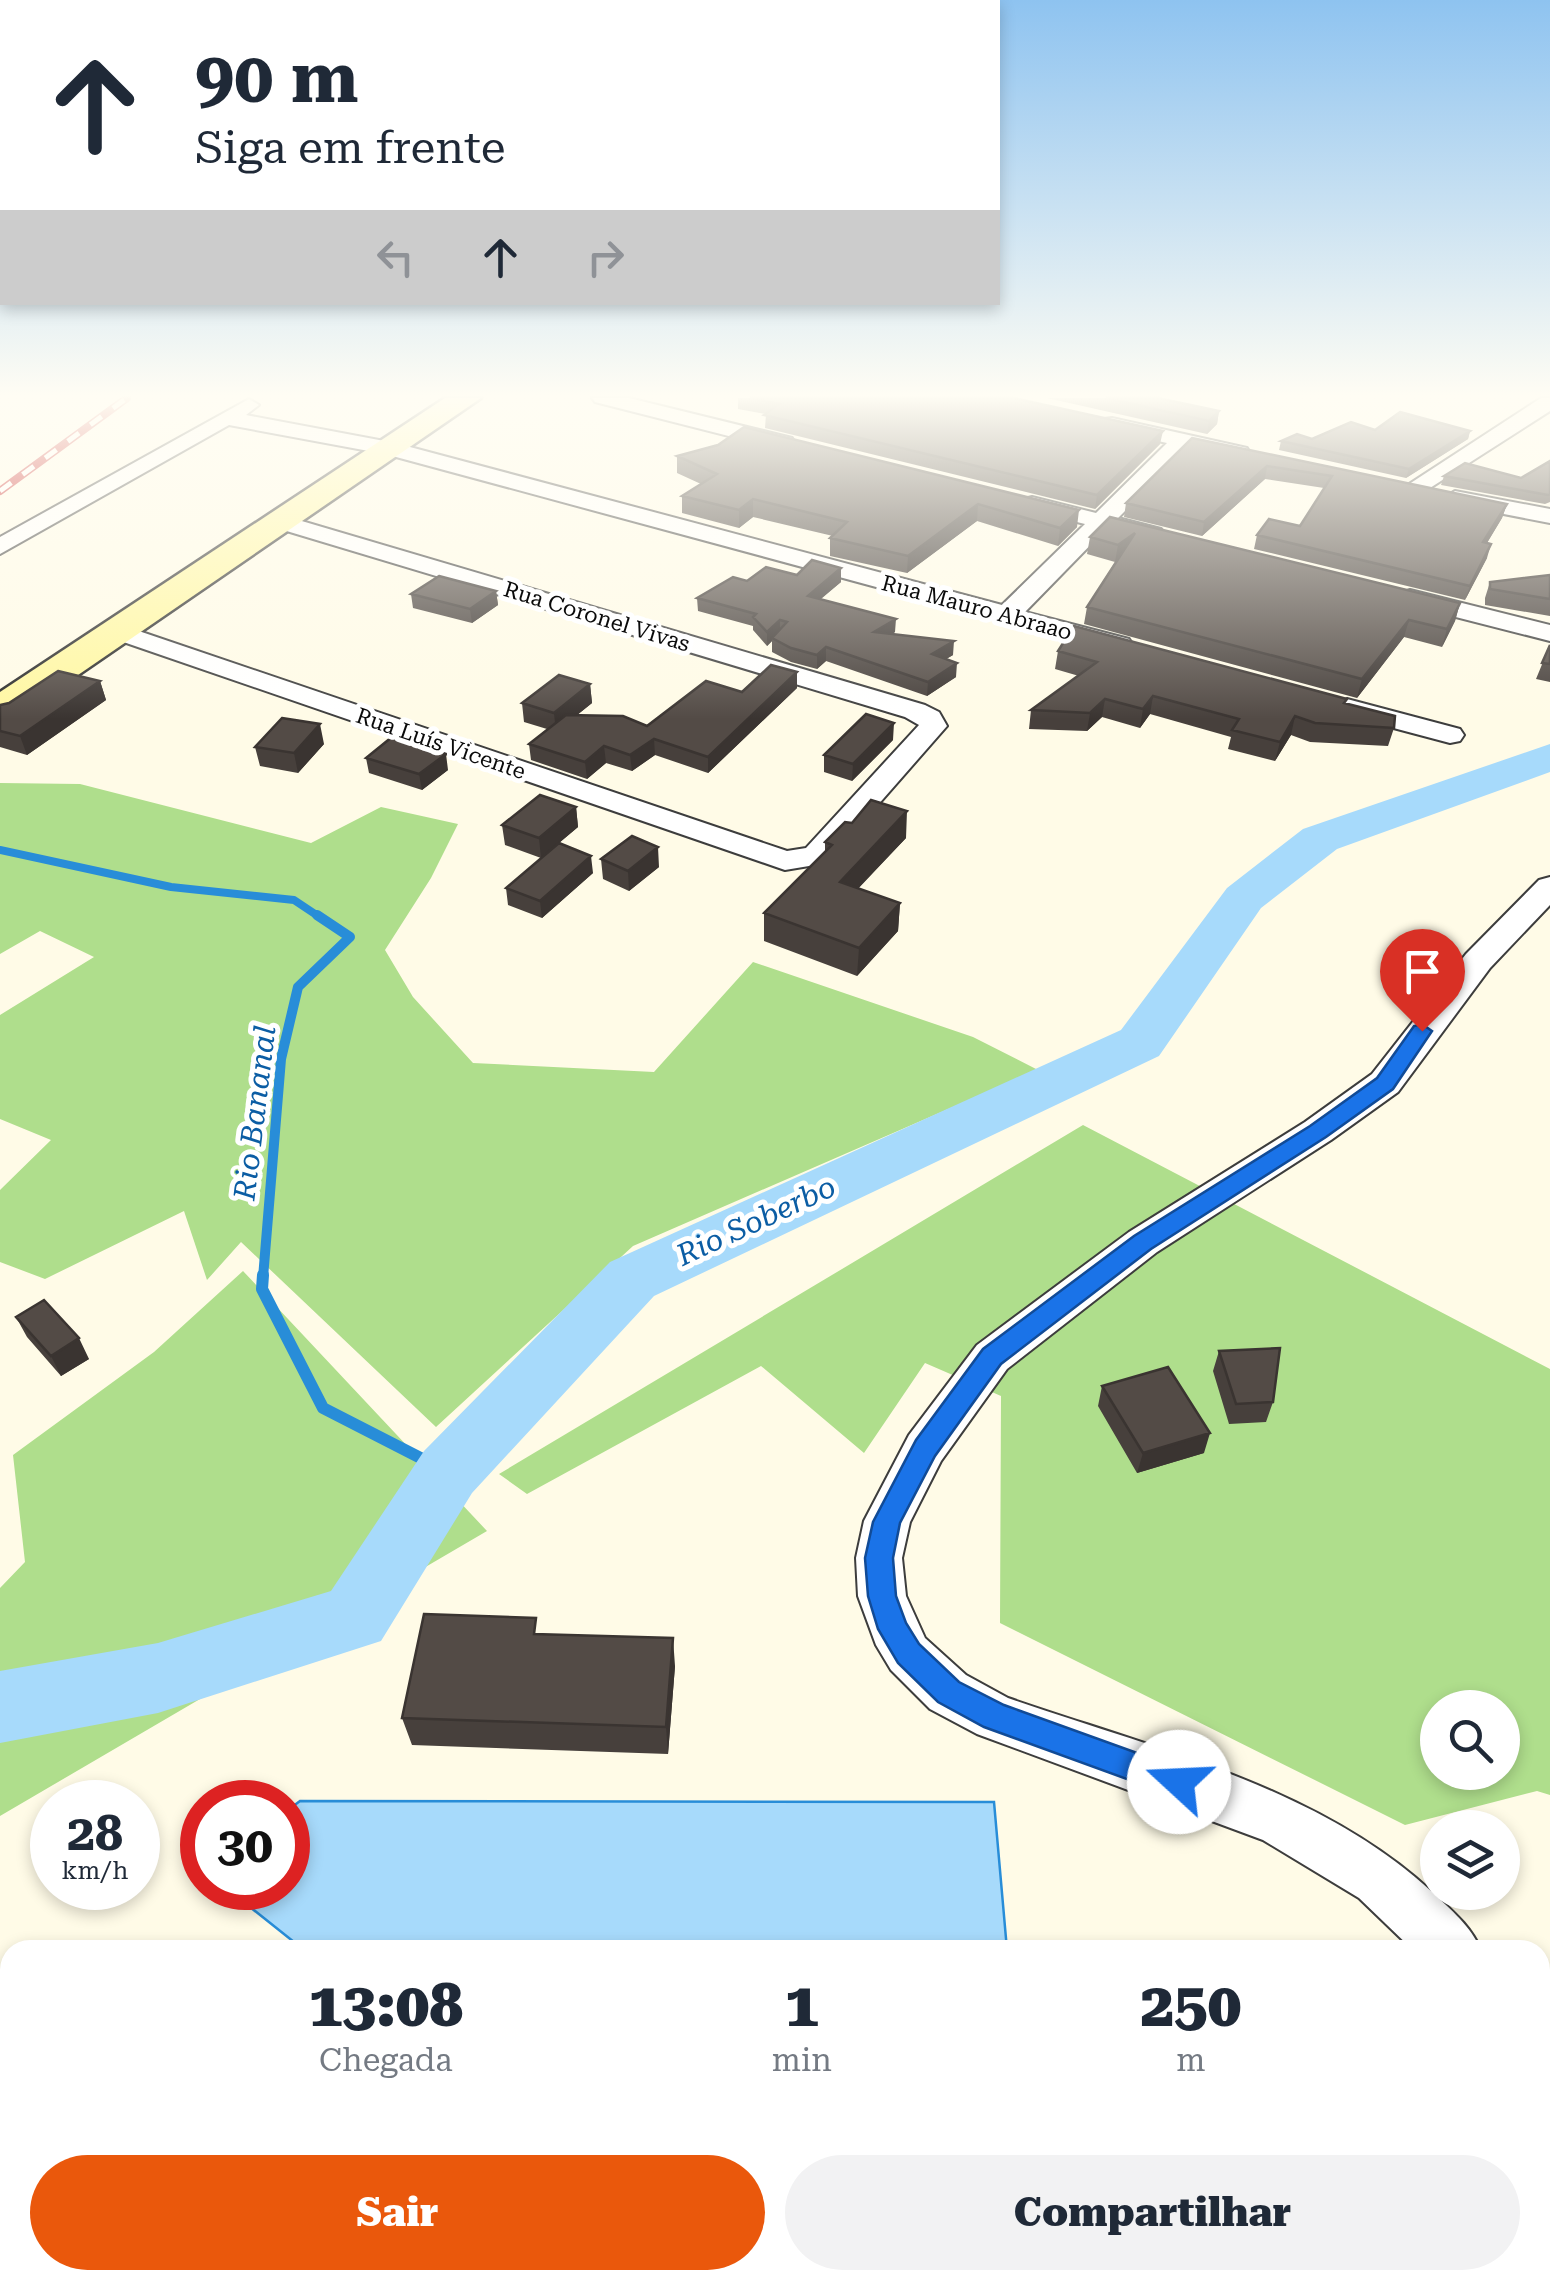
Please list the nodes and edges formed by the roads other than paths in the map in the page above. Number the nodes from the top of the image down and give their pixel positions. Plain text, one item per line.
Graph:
1 (75, 505) edge
2 (302, 505) edge
3 (599, 505) edge
4 (1036, 505) edge
5 (1117, 505) edge
6 (1491, 505) edge
7 (1550, 516) edge
8 (278, 521) junction
9 (1101, 521) junction
10 (1176, 540) edge
11 (0, 548) edge
12 (1382, 591) edge
13 (1007, 614) junction
14 (115, 631) junction
15 (1550, 633) edge
16 (1142, 651) edge
17 (1315, 699) edge
18 (0, 710) edge
19 (916, 711) joint
20 (1450, 736) dead end
21 (1550, 888) edge
22 (1442, 1940) edge

1 - 11 street
2 - 8 main road
3 - 13 street, Rua Mauro Abraao
4 - 9 street
5 - 9 street
6 - 7 street
8 - 14 main road
8 - 19 street, Rua Coronel Vivas
9 - 10 street
9 - 13 street
12 - 15 street
13 - 16 street, Rua Mauro Abraao
14 - 18 main road
14 - 19 street, Rua Luís Vicente
17 - 20 street
21 - 22 street

